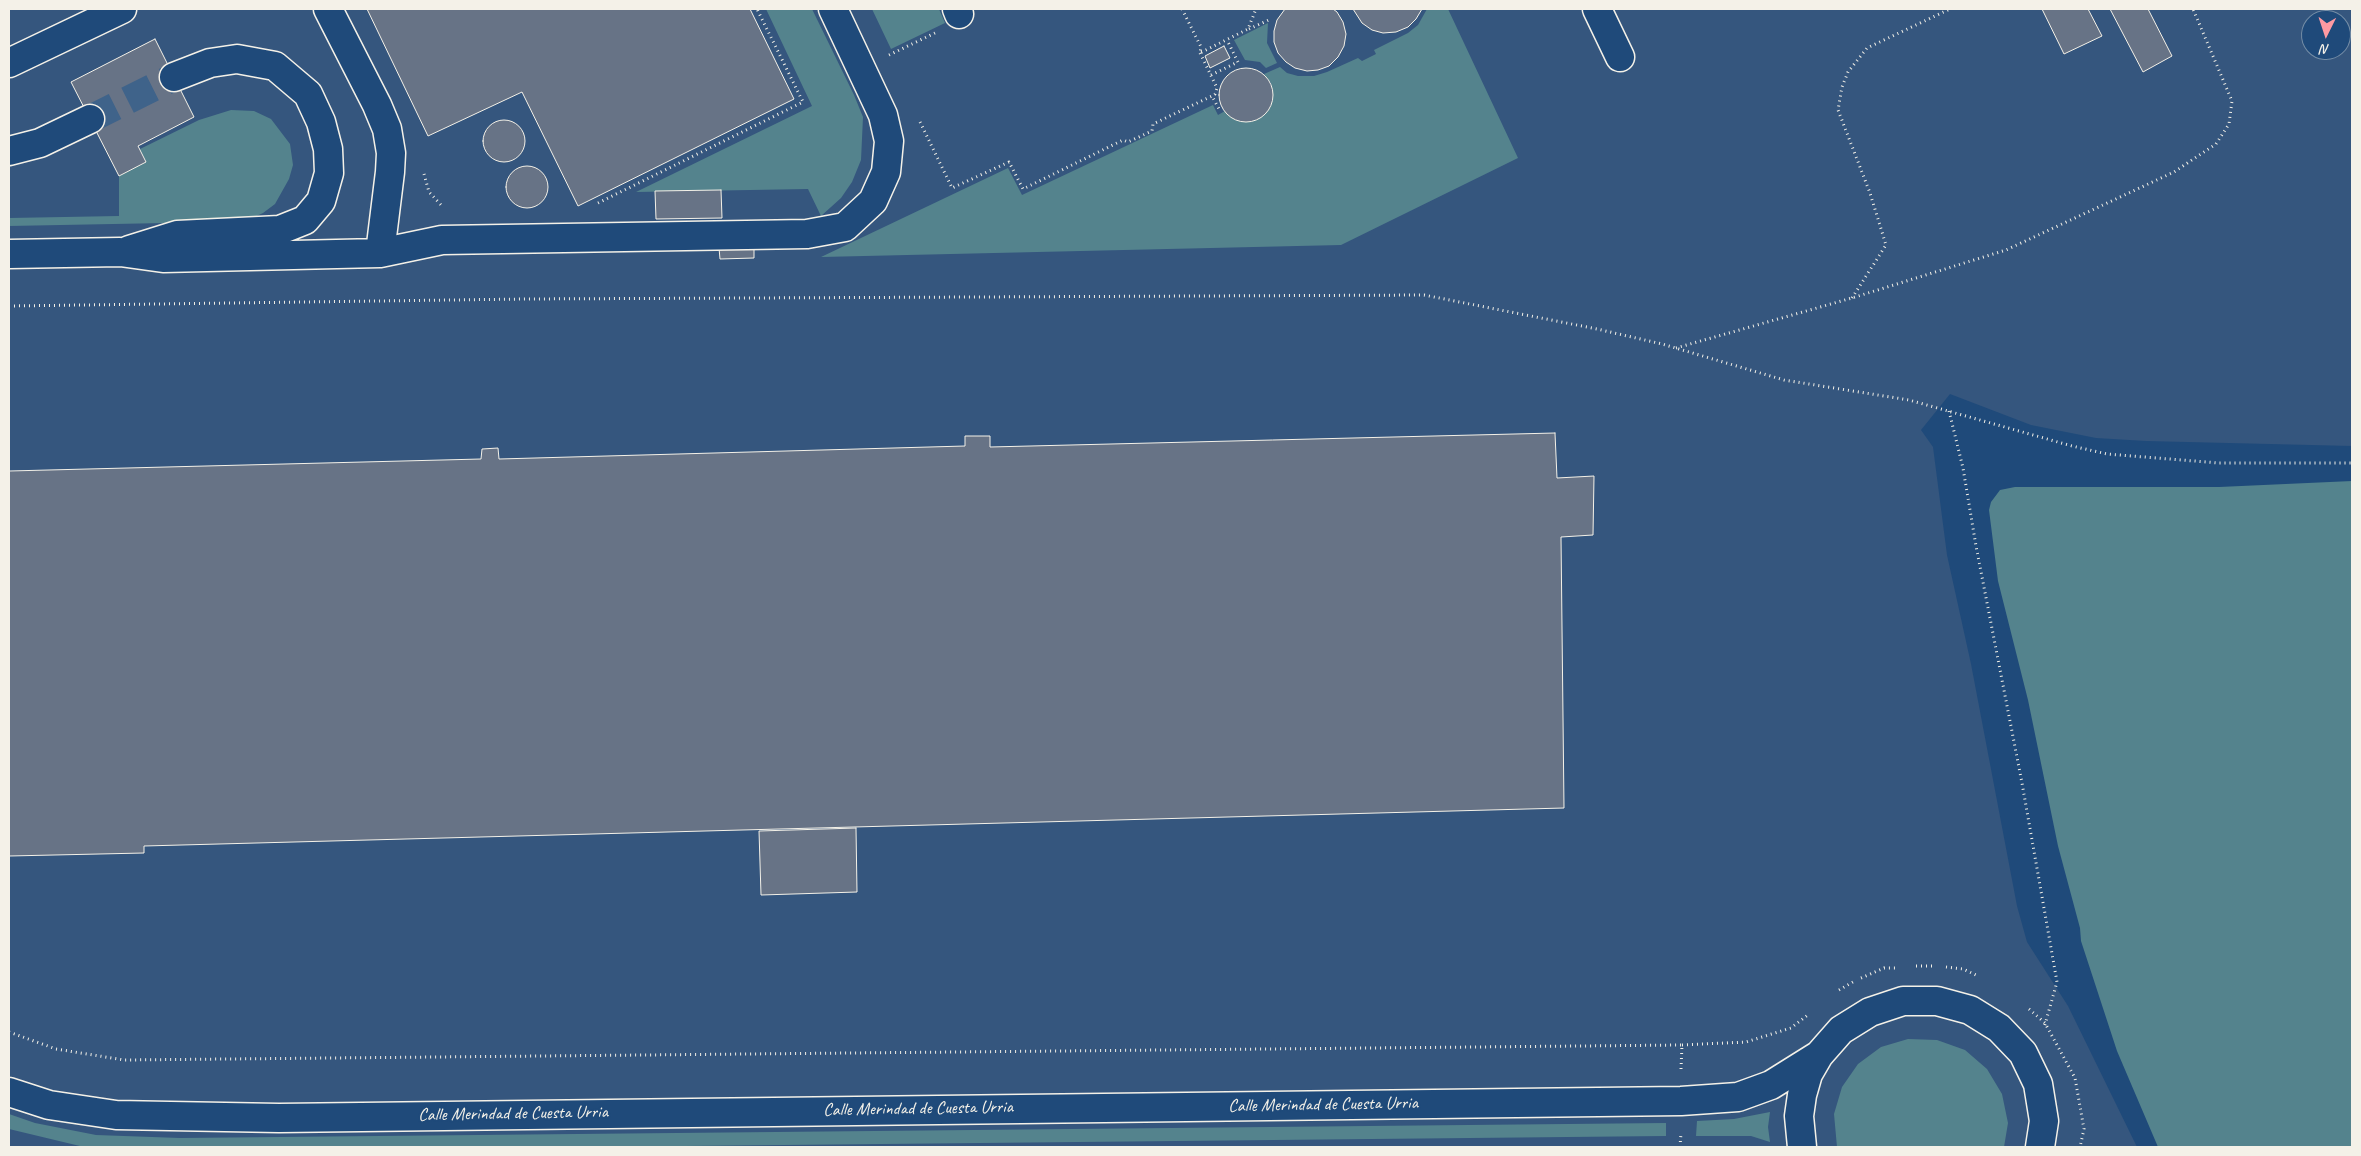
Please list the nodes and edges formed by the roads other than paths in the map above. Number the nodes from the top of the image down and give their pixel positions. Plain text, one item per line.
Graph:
1 (122, 9) edge
2 (328, 9) edge
3 (833, 9) edge
4 (1597, 9) edge
5 (1620, 57) dead end
6 (9, 63) edge
7 (174, 77) tunnel mouth
8 (90, 120) tunnel mouth
9 (9, 151) edge
10 (120, 252) junction
11 (380, 253) junction
12 (9, 254) edge
13 (1819, 1055) junction
14 (9, 1092) edge
15 (1802, 1147) edge
16 (2040, 1147) edge

1 - 6 street
2 - 11 street
3 - 11 street
4 - 5 street
7 - 10 street
8 - 9 street
10 - 11 street
10 - 12 street
13 - 14 street, Calle Merindad de Cuesta Urria
13 - 15 street
13 - 16 street

